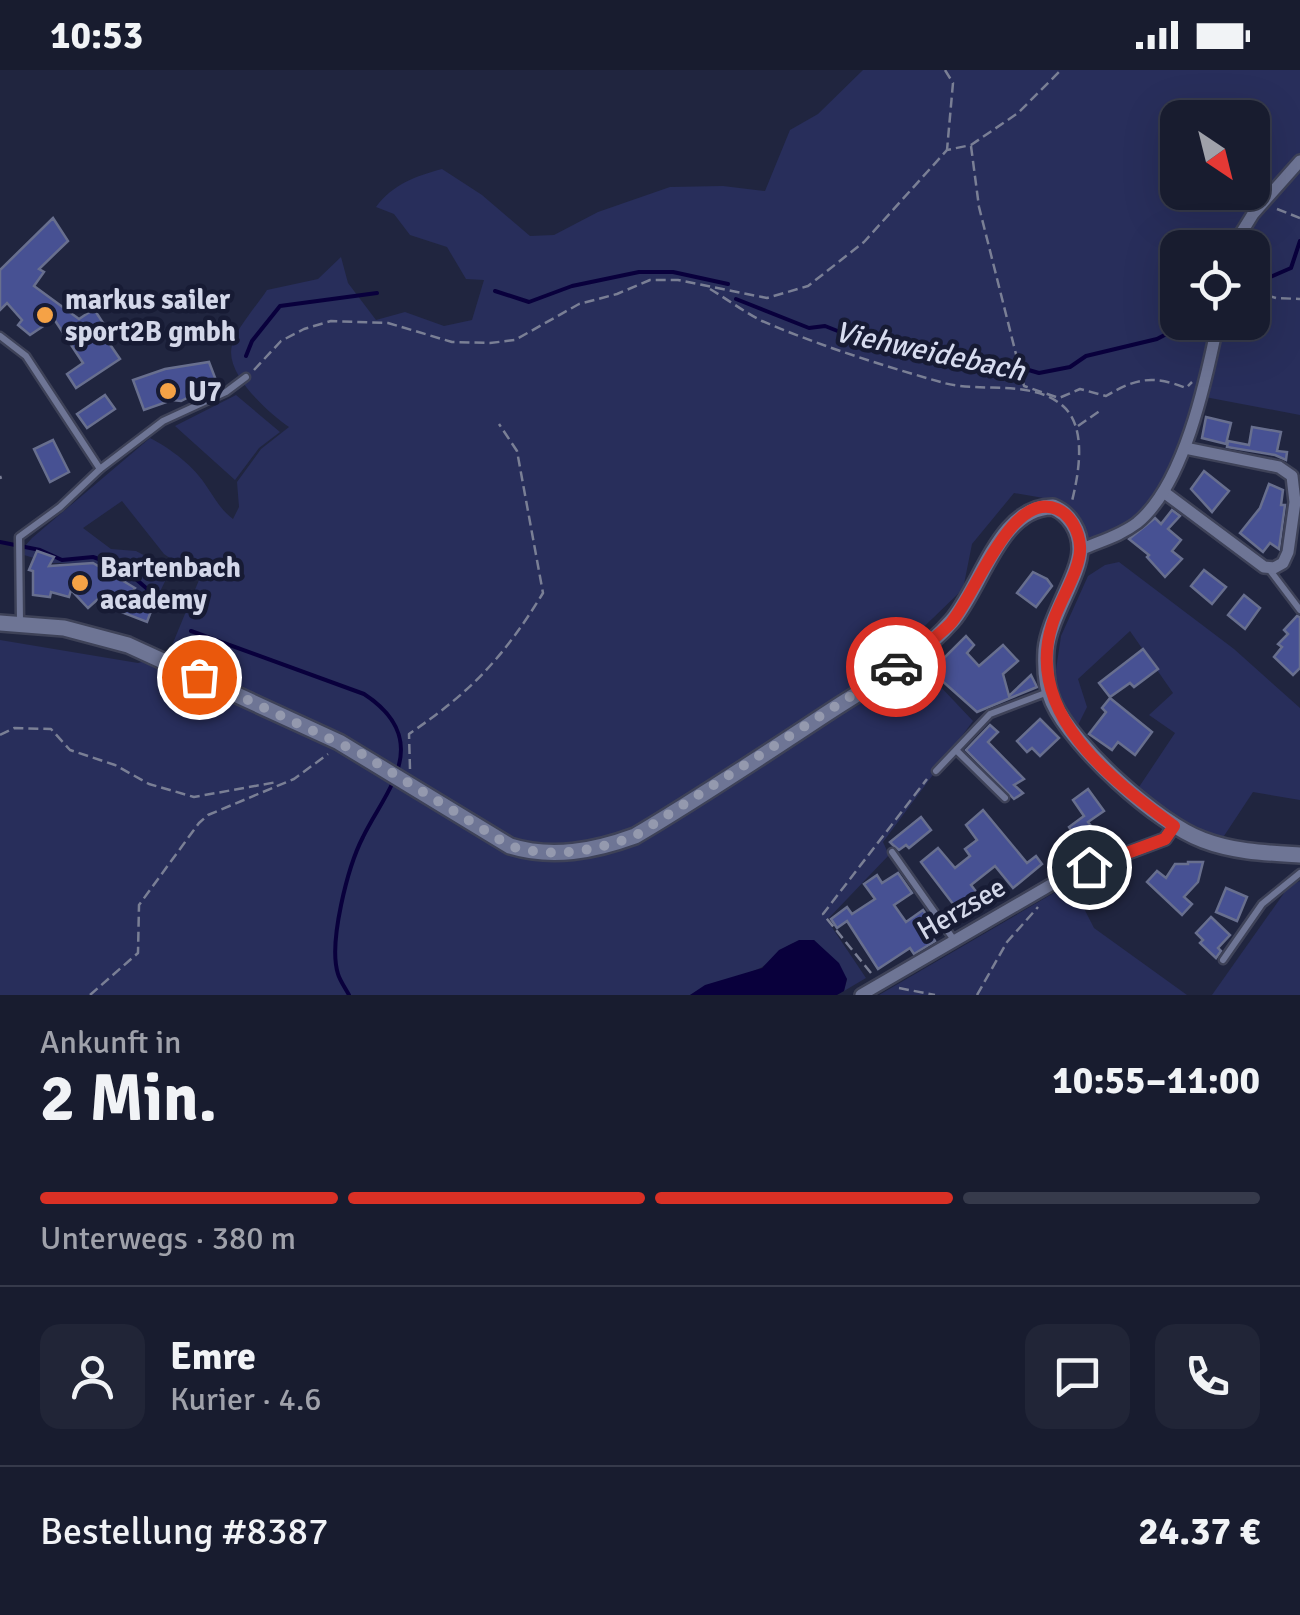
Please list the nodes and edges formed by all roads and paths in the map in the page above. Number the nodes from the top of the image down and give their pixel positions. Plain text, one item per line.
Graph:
1 (945, 70) edge
2 (1061, 70) edge
3 (970, 145) junction
4 (948, 150) junction
5 (1300, 160) edge
6 (1253, 214) junction
7 (1300, 218) edge
8 (1242, 230) edge
9 (706, 286) junction
10 (1270, 296) edge
11 (1300, 298) edge
12 (0, 336) edge
13 (1213, 340) edge
14 (1205, 370) junction
15 (246, 377) joint
16 (1102, 410) dead end
17 (500, 424) dead end
18 (1077, 426) junction
19 (1184, 448) junction
20 (100, 469) junction
21 (1166, 492) junction
22 (1068, 517) junction
23 (1080, 550) junction
24 (1294, 554) edge
25 (1269, 569) junction
26 (1300, 610) edge
27 (0, 622) edge
28 (20, 622) junction
29 (1050, 691) junction
30 (0, 734) edge
31 (338, 742) junction
32 (958, 751) junction
33 (936, 771) joint
34 (401, 779) junction
35 (283, 782) junction
36 (1004, 798) dead end
37 (1174, 826) junction
38 (892, 852) dead end
39 (1300, 854) edge
40 (1300, 873) edge
41 (1042, 902) dead end
42 (954, 941) junction
43 (1223, 960) dead end
44 (880, 984) junction
45 (90, 995) edge
46 (861, 995) edge
47 (935, 995) edge
48 (977, 995) edge

1 - 4 path
2 - 3 path
3 - 4 path
3 - 14 path
4 - 9 path
5 - 6 street
6 - 7 path
6 - 8 street
9 - 15 path
9 - 18 path
10 - 11 path
12 - 20 lane
13 - 14 street
14 - 19 street
15 - 20 lane
16 - 18 path
17 - 34 path
18 - 22 path
19 - 21 street
19 - 24 street
20 - 28 lane
21 - 23 street
21 - 25 street
22 - 23 main road
22 - 34 main road
23 - 29 main road
24 - 25 street
25 - 26 lane
27 - 28 main road
28 - 31 main road
29 - 32 lane
29 - 37 main road
30 - 35 path
31 - 34 main road
31 - 35 path
32 - 33 lane
32 - 36 lane
33 - 44 path
35 - 45 path
37 - 39 main road
37 - 42 street, Herzsee
38 - 42 lane
40 - 43 lane
41 - 48 path
42 - 44 street, Herzsee
44 - 46 street, Herzsee
44 - 47 path

